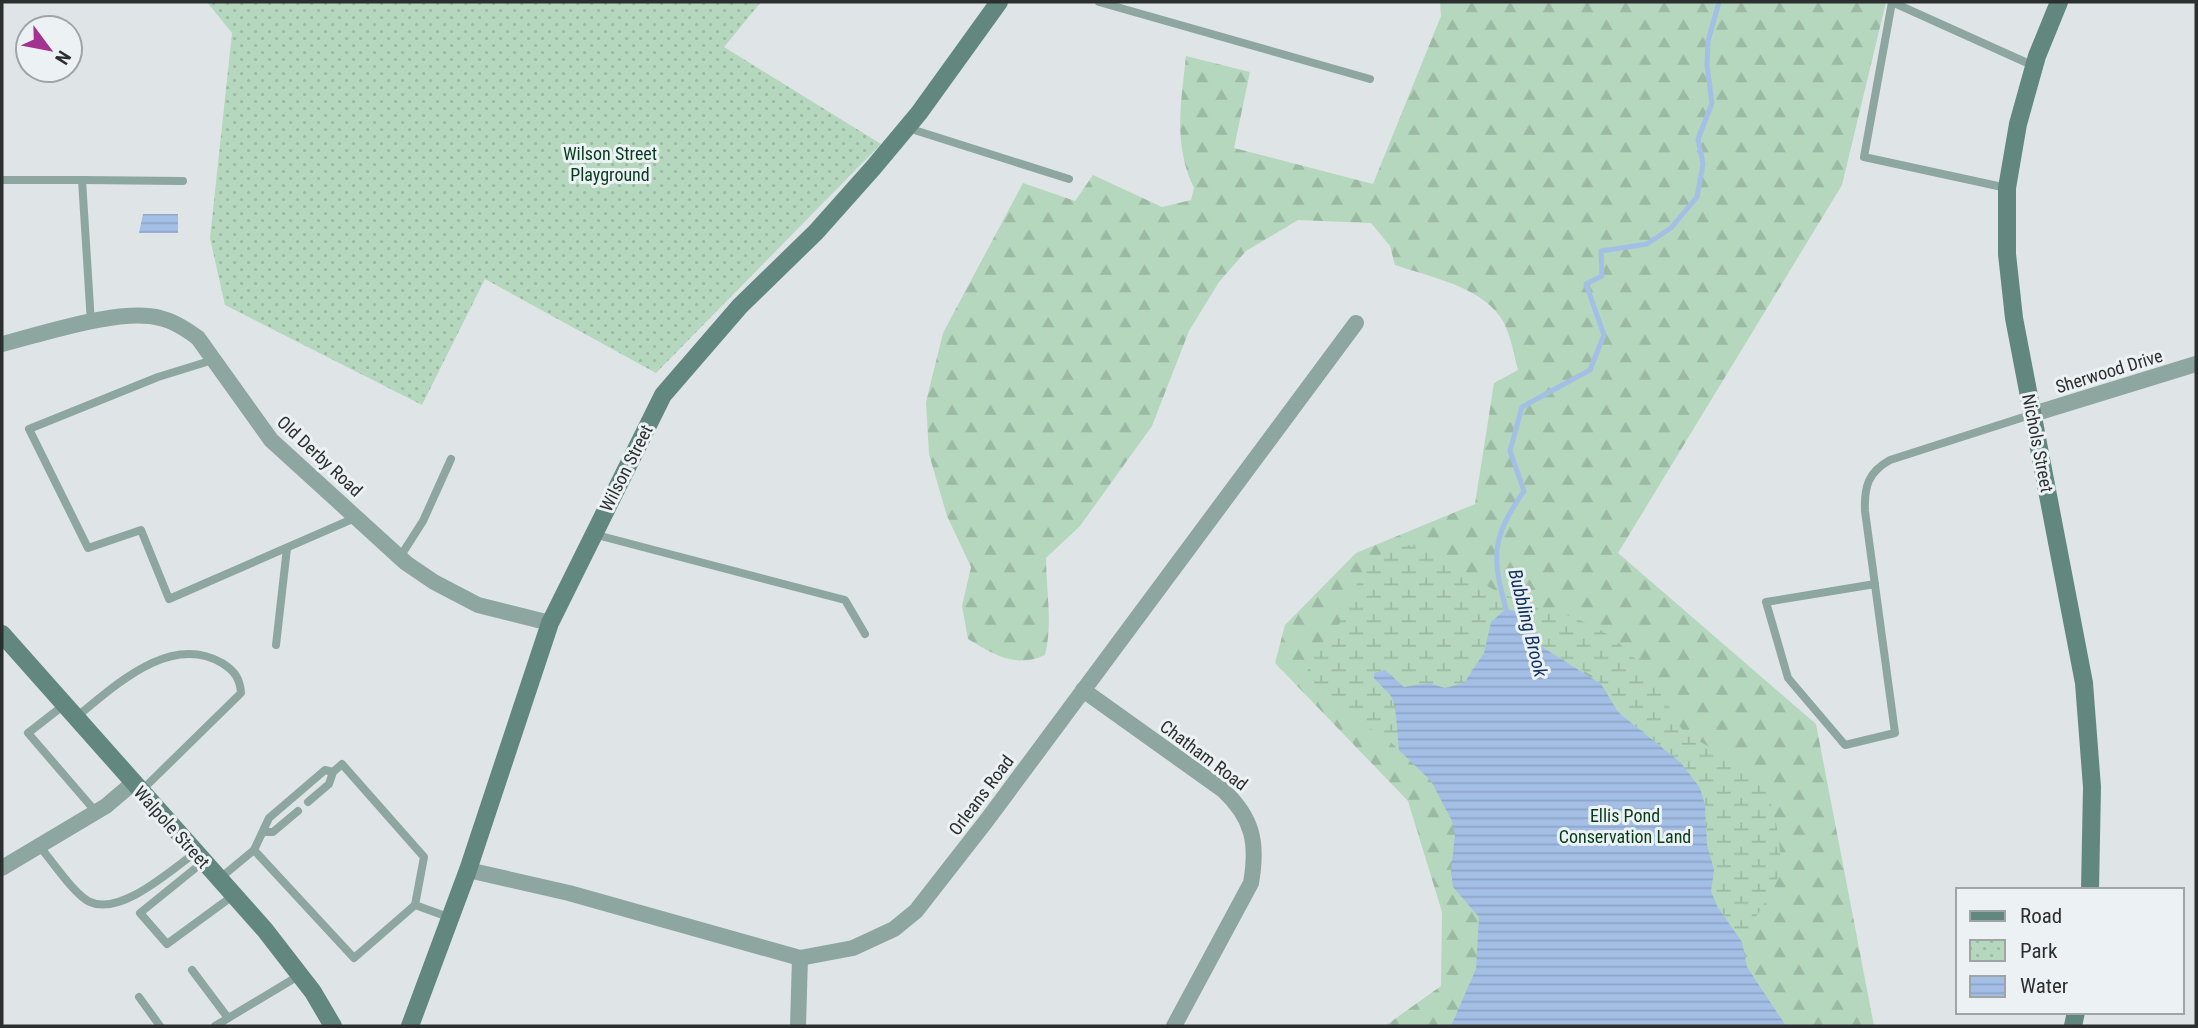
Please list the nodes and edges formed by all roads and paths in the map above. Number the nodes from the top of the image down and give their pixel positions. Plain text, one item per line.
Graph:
1 (999, 2) edge
2 (1099, 2) edge
3 (2059, 2) edge
4 (2034, 66) junction
5 (1370, 79) dead end
6 (907, 127) junction
7 (1069, 179) dead end
8 (2, 180) edge
9 (82, 180) junction
10 (183, 181) dead end
11 (2007, 188) junction
12 (91, 323) junction
13 (1356, 323) dead end
14 (2, 344) edge
15 (213, 360) junction
16 (2196, 364) edge
17 (2033, 414) junction
18 (451, 459) dead end
19 (357, 517) junction
20 (593, 534) junction
21 (287, 548) junction
22 (400, 557) junction
23 (1875, 584) junction
24 (550, 623) junction
25 (2, 634) edge
26 (865, 635) dead end
27 (276, 645) dead end
28 (1083, 690) junction
29 (69, 711) junction
30 (333, 772) junction
31 (136, 787) junction
32 (308, 802) dead end
33 (299, 811) dead end
34 (96, 812) junction
35 (264, 832) junction
36 (39, 846) junction
37 (254, 850) junction
38 (199, 857) junction
39 (2, 868) edge
40 (468, 870) junction
41 (219, 878) junction
42 (2090, 888) edge
43 (234, 895) junction
44 (415, 905) junction
45 (451, 918) junction
46 (800, 958) junction
47 (192, 970) dead end
48 (300, 975) junction
49 (139, 997) dead end
50 (228, 1018) junction
51 (160, 1026) edge
52 (215, 1026) edge
53 (333, 1026) edge
54 (410, 1026) edge
55 (798, 1026) edge
56 (1174, 1026) edge

1 - 6 main road, Wilson Street
2 - 5 lane
3 - 4 main road, Nichols Street
4 - 11 main road, Nichols Street
4 - 11 lane
6 - 7 lane
6 - 20 main road, Wilson Street
8 - 9 lane
9 - 10 lane
9 - 12 lane
11 - 17 main road, Nichols Street
12 - 14 street, Old Derby Road
12 - 15 street, Old Derby Road
13 - 28 street, Orleans Road
15 - 19 street, Old Derby Road
15 - 21 lane
16 - 17 street, Sherwood Drive
17 - 23 lane
17 - 42 main road, Nichols Street
18 - 22 lane
19 - 21 lane
19 - 22 street, Old Derby Road
20 - 24 main road, Wilson Street
20 - 26 lane
21 - 27 lane
22 - 24 street, Old Derby Road
23 - 23 lane
24 - 40 main road, Wilson Street
25 - 29 main road, Walpole Street
28 - 46 street, Orleans Road
28 - 56 street, Chatham Road
29 - 31 main road, Walpole Street
29 - 31 lane
29 - 34 lane
30 - 32 lane
30 - 35 lane
30 - 44 lane
31 - 34 street
31 - 38 main road, Walpole Street
33 - 35 lane
34 - 36 street
35 - 37 lane
36 - 38 lane
36 - 39 street
37 - 41 lane
37 - 44 lane
38 - 41 main road, Walpole Street
38 - 43 lane
40 - 45 main road, Wilson Street
40 - 46 street, Orleans Road
41 - 43 main road, Walpole Street
43 - 48 main road, Walpole Street
44 - 45 lane
45 - 54 main road, Wilson Street
46 - 55 street
47 - 50 lane
48 - 50 lane
48 - 53 main road, Walpole Street
49 - 51 lane
50 - 52 lane

